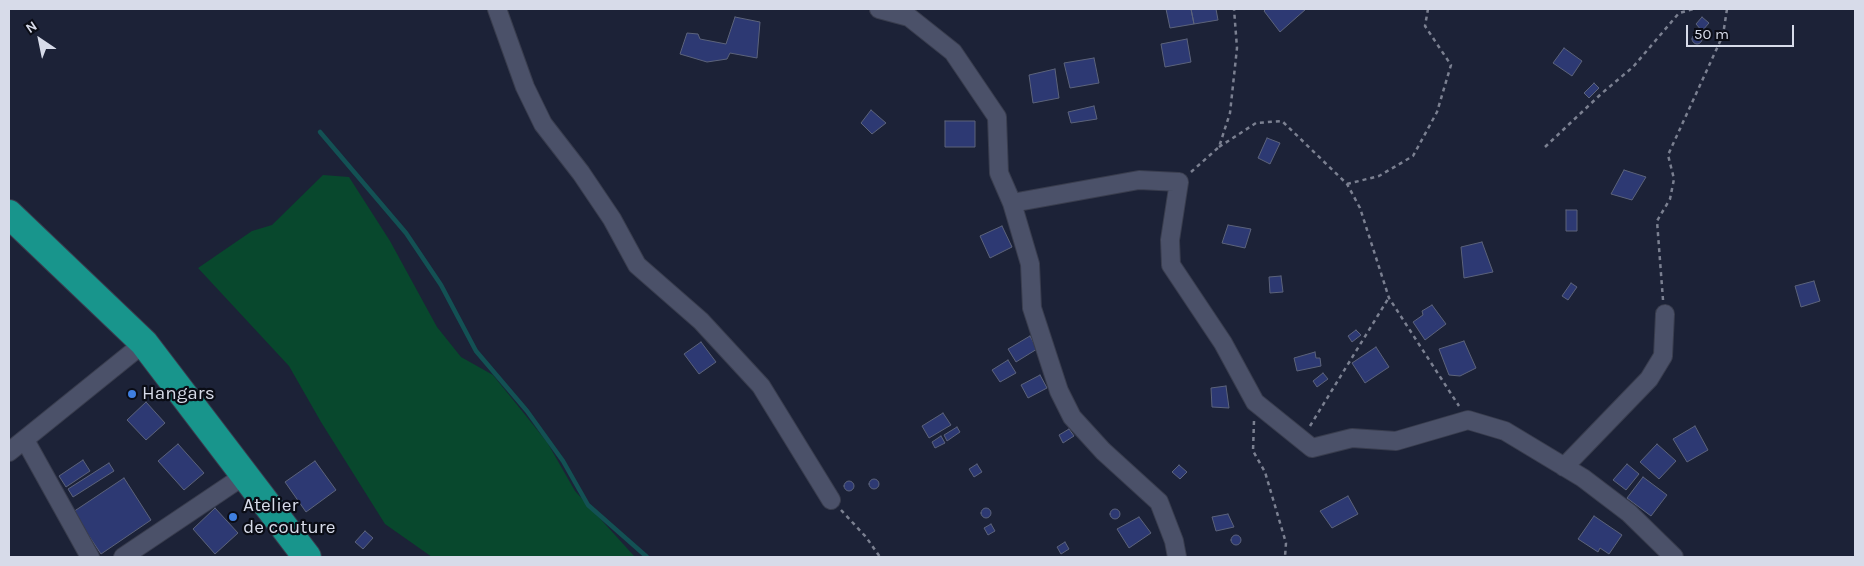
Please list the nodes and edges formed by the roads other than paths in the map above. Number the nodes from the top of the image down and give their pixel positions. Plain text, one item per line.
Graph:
1 (497, 9) edge
2 (879, 9) edge
3 (1012, 203) junction
4 (9, 214) edge
5 (1666, 314) road end
6 (144, 343) junction
7 (25, 440) junction
8 (9, 452) edge
9 (1564, 466) junction
10 (245, 475) junction
11 (832, 500) road end
12 (90, 557) edge
13 (123, 557) edge
14 (307, 557) edge
15 (1177, 557) edge
16 (1674, 557) edge

1 - 11 street
2 - 3 street
3 - 9 street
3 - 15 street
4 - 6 highway
5 - 9 street
6 - 7 street
6 - 10 highway
7 - 8 street
7 - 12 street
9 - 16 street
10 - 13 street
10 - 14 highway

